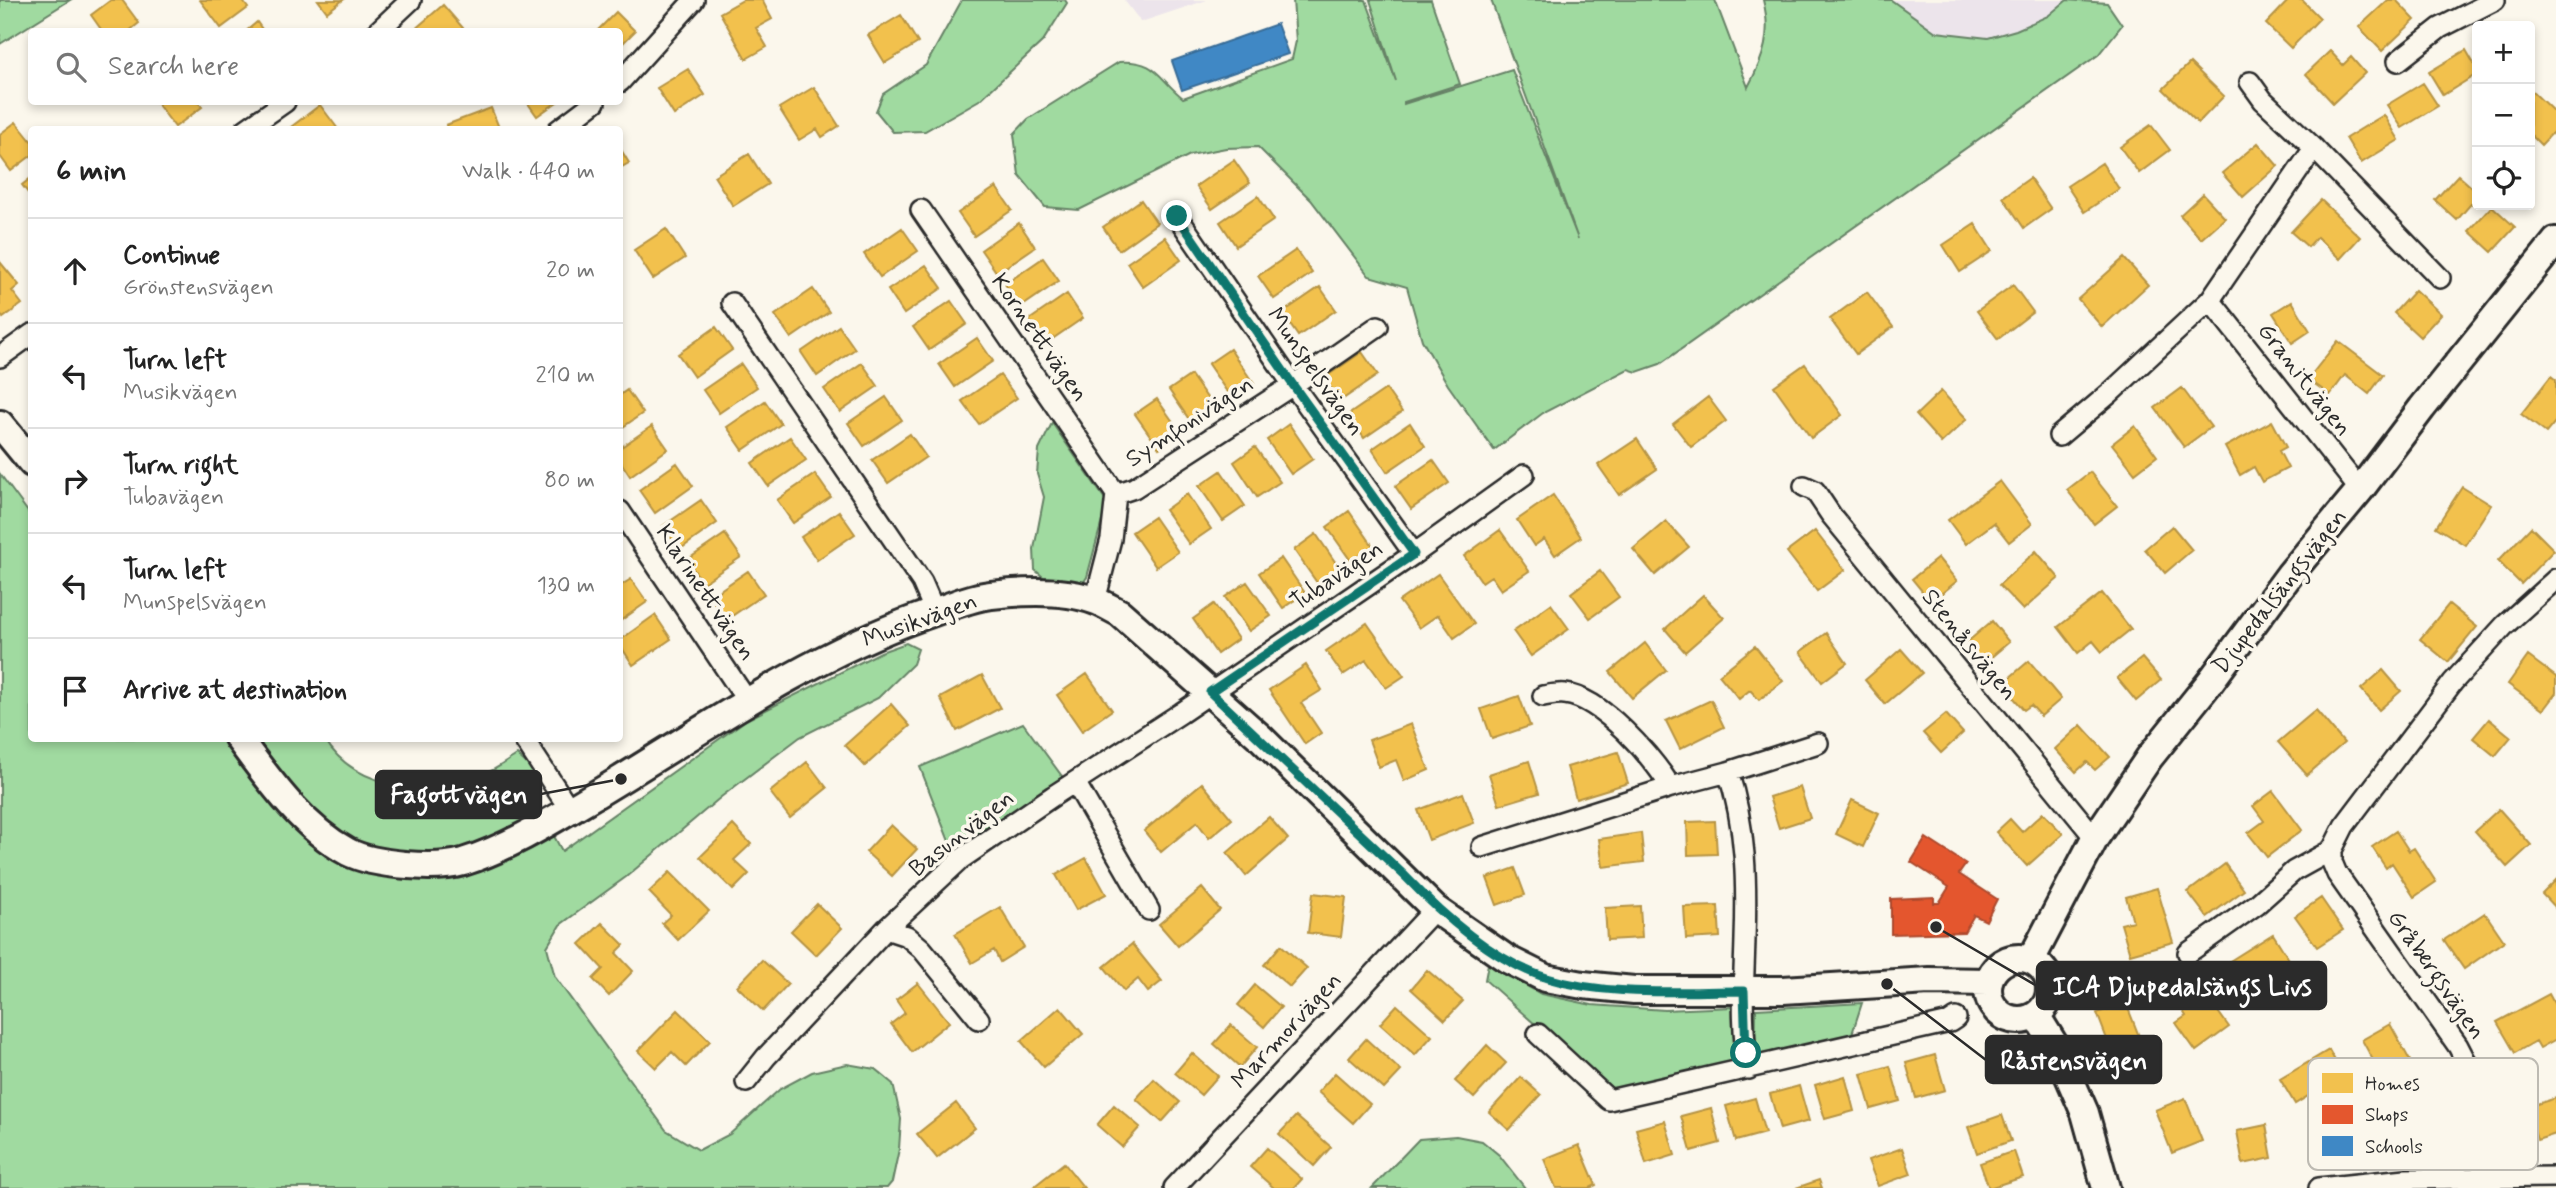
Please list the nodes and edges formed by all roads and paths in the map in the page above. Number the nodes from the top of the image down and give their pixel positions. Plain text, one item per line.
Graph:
1 (411, 0) edge
2 (694, 0) edge
3 (2495, 0) edge
4 (381, 28) edge
5 (2398, 61) dead end
6 (623, 79) edge
7 (2249, 82) dead end
8 (281, 105) edge
9 (590, 105) edge
10 (251, 126) edge
11 (563, 126) edge
12 (2314, 148) junction
13 (921, 210) dead end
14 (1177, 216) dead end
15 (2556, 241) edge
16 (2440, 278) dead end
17 (2210, 300) junction
18 (732, 303) dead end
19 (1378, 326) dead end
20 (28, 337) edge
21 (0, 358) edge
22 (1293, 385) junction
23 (0, 410) edge
24 (0, 425) edge
25 (2059, 436) dead end
26 (28, 439) edge
27 (28, 458) edge
28 (1524, 475) dead end
29 (1804, 486) dead end
30 (2360, 490) junction
31 (1116, 494) junction
32 (623, 515) edge
33 (1414, 554) junction
34 (2556, 579) edge
35 (1095, 601) junction
36 (935, 612) junction
37 (1210, 692) junction
38 (1543, 696) dead end
39 (748, 702) junction
40 (242, 742) edge
41 (526, 742) edge
42 (1818, 743) dead end
43 (1728, 772) junction
44 (1075, 782) junction
45 (1671, 786) junction
46 (570, 810) junction
47 (2095, 838) junction
48 (1482, 847) dead end
49 (2332, 850) junction
50 (1435, 909) junction
51 (1149, 910) dead end
52 (886, 929) junction
53 (2188, 953) dead end
54 (2031, 960) junction
55 (1988, 982) junction
56 (1744, 991) junction
57 (2036, 1015) junction
58 (1956, 1018) dead end
59 (979, 1019) dead end
60 (1538, 1034) dead end
61 (2464, 1058) edge
62 (1749, 1069) junction
63 (746, 1082) dead end
64 (2482, 1170) edge
65 (2556, 1177) edge
66 (2482, 1178) junction
67 (2431, 1183) edge
68 (1174, 1188) edge
69 (2106, 1188) edge
70 (2319, 1188) edge

1 - 4 street
2 - 6 street
3 - 5 street
7 - 12 street
8 - 10 street
9 - 11 street
12 - 16 street
12 - 17 street
13 - 31 street, Kornettvägen
14 - 22 street, Munspelsvägen
15 - 30 street, Djupedalsängsvägen
17 - 25 street
17 - 30 street, Granitvägen
18 - 36 street
19 - 22 street, Symfonivägen
20 - 21 street
22 - 31 street, Symfonivägen
22 - 33 street, Munspelsvägen
23 - 26 street
24 - 27 street
28 - 33 street, Tubavägen
29 - 47 street, Stenåsvägen
30 - 47 street, Djupedalsängsvägen
31 - 35 street, Symfonivägen
32 - 39 street, Klarinettvägen
33 - 37 street, Tubavägen
34 - 49 street
35 - 36 street, Musikvägen
35 - 37 street, Musikvägen
36 - 39 street, Musikvägen
37 - 44 street, Basunvägen
37 - 50 street, Musikvägen
38 - 45 street
39 - 46 street, Musikvägen
40 - 46 street, Musikvägen
41 - 46 street
42 - 43 street
43 - 45 street
43 - 56 street
44 - 51 street
44 - 52 street, Basunvägen
45 - 48 street
47 - 54 street, Djupedalsängsvägen
49 - 53 street
49 - 61 street, Gråbergsvägen
50 - 56 street, Musikvägen
50 - 68 street, Marmorvägen
52 - 59 street
52 - 63 street, Basunvägen
54 - 55 street
54 - 57 street
55 - 56 street, Musikvägen
55 - 57 street
56 - 62 street
57 - 69 street
58 - 62 street
60 - 62 street
64 - 66 street, Gråbergsvägen
65 - 66 street
66 - 67 street
67 - 70 street

